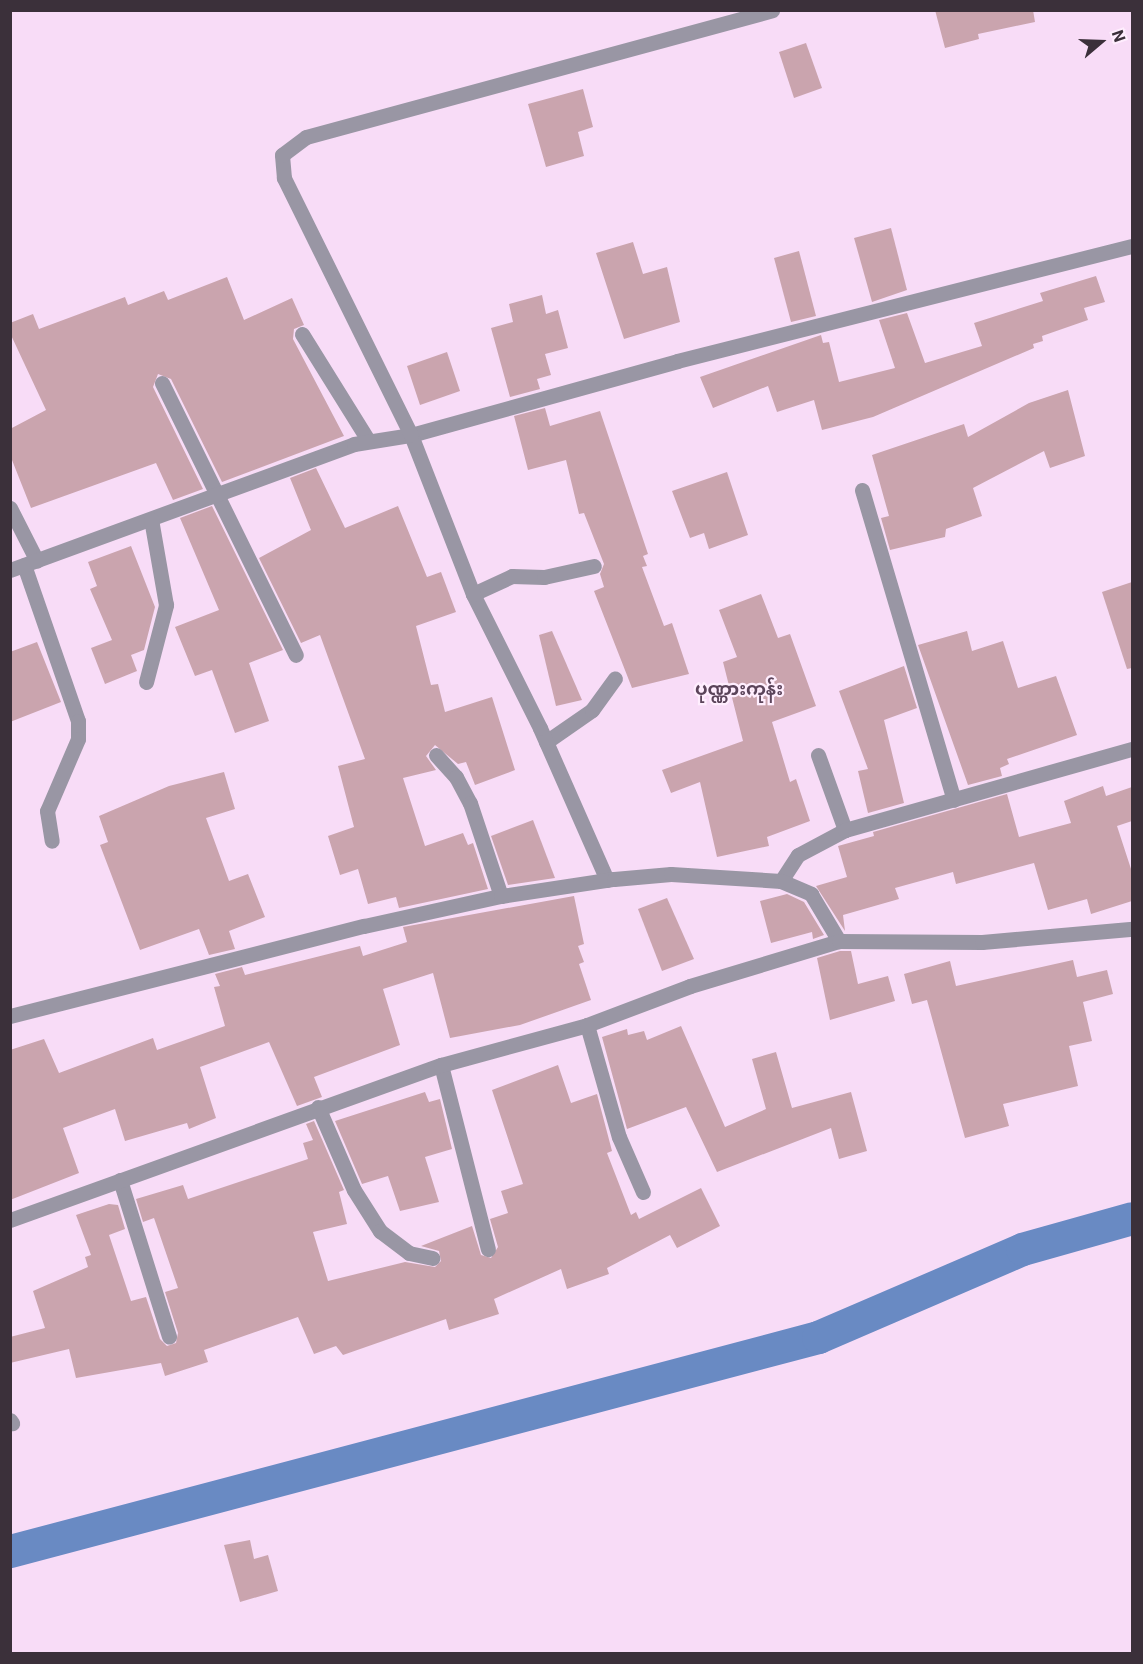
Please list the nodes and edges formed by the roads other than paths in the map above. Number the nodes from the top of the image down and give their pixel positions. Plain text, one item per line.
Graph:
1 (772, 10) edge
2 (1132, 246) edge
3 (302, 334) dead end
4 (162, 382) dead end
5 (411, 435) junction
6 (368, 440) junction
7 (862, 490) dead end
8 (214, 495) junction
9 (10, 508) edge
10 (151, 519) junction
11 (24, 565) edge
12 (594, 566) dead end
13 (473, 594) junction
14 (296, 655) dead end
15 (615, 678) dead end
16 (146, 682) dead end
17 (546, 742) junction
18 (1132, 749) edge
19 (436, 754) dead end
20 (818, 755) dead end
21 (954, 800) junction
22 (845, 830) junction
23 (52, 841) dead end
24 (606, 880) junction
25 (781, 881) junction
26 (501, 896) junction
27 (1132, 929) edge
28 (839, 941) junction
29 (10, 1017) edge
30 (587, 1025) junction
31 (441, 1065) junction
32 (318, 1107) junction
33 (120, 1180) junction
34 (643, 1192) dead end
35 (10, 1220) edge
36 (488, 1249) dead end
37 (432, 1258) dead end
38 (169, 1336) dead end

1 - 5 street
2 - 5 street
3 - 6 street
4 - 8 street
5 - 6 street
5 - 13 street
6 - 8 street
7 - 21 street
8 - 10 street
8 - 14 street
9 - 11 street
10 - 11 street
10 - 16 street
11 - 23 street
12 - 13 street
13 - 17 street
15 - 17 street
17 - 24 street
18 - 21 street
19 - 26 street
20 - 22 street
21 - 22 street
22 - 25 street
24 - 25 street
24 - 26 street
25 - 28 street
26 - 29 street
27 - 28 street
28 - 30 street
30 - 31 street
30 - 34 street
31 - 32 street
31 - 36 street
32 - 33 street
32 - 37 street
33 - 35 street
33 - 38 street

